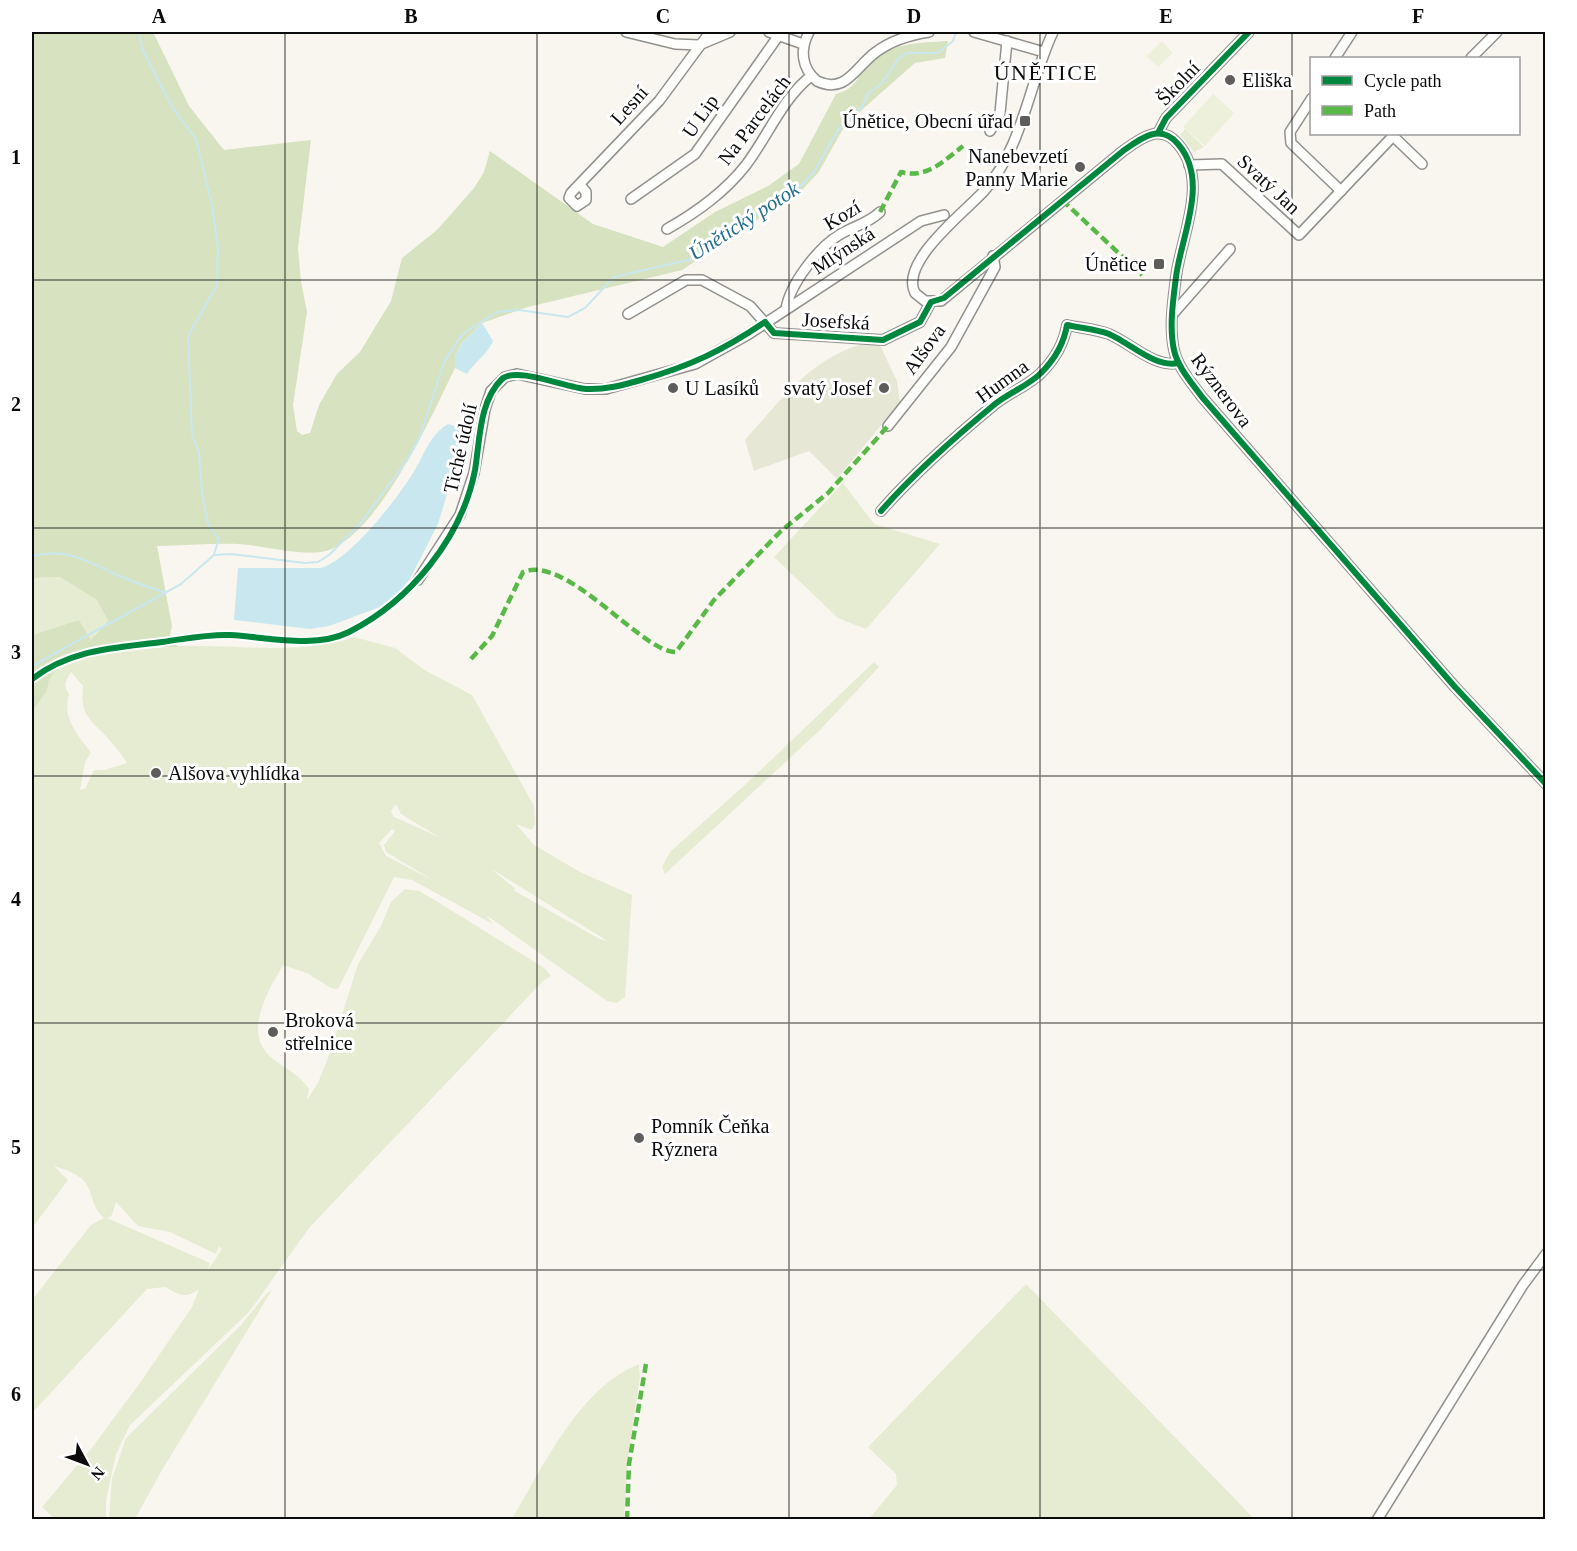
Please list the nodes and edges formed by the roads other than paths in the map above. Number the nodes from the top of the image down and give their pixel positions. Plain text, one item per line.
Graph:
1 (626, 32) edge
2 (710, 32) edge
3 (730, 32) edge
4 (769, 32) edge
5 (809, 32) edge
6 (929, 32) edge
7 (974, 32) edge
8 (1053, 32) edge
9 (1249, 32) edge
10 (1352, 32) edge
11 (1497, 32) edge
12 (779, 35) junction
13 (1007, 41) junction
14 (803, 44) junction
15 (699, 45) junction
16 (1044, 52) junction
17 (1336, 57) edge
18 (1475, 57) edge
19 (811, 76) junction
20 (1310, 100) edge
21 (990, 130) dead end
22 (1158, 133) junction
23 (1394, 135) edge
24 (1422, 164) dead end
25 (1189, 165) junction
26 (580, 184) dead end
27 (1341, 191) junction
28 (631, 199) dead end
29 (880, 212) dead end
30 (944, 215) dead end
31 (667, 229) dead end
32 (1230, 249) dead end
33 (993, 256) junction
34 (931, 302) junction
35 (786, 309) junction
36 (628, 314) dead end
37 (1172, 315) junction
38 (765, 322) junction
39 (1178, 363) junction
40 (888, 426) dead end
41 (881, 511) dead end
42 (418, 580) dead end
43 (1545, 784) edge
44 (1545, 1254) edge
45 (1377, 1520) edge

1 - 15 street
2 - 15 street, Lesní
3 - 15 street
4 - 12 street
5 - 14 street
6 - 19 street
7 - 13 street
8 - 16 street
9 - 22 street, Školní
10 - 17 street
11 - 18 street
12 - 14 street
12 - 28 street, U Lip
13 - 16 street
13 - 21 street
14 - 19 street
15 - 26 street, Lesní
16 - 34 street
19 - 31 street, Na Parcelách
20 - 27 street
22 - 25 street, Rýznerova
22 - 33 street
23 - 24 street
23 - 27 street, Svatý Jan
25 - 27 street, Svatý Jan
25 - 37 street, Rýznerova
29 - 35 street, Kozí
30 - 35 street, Mlýnská
32 - 37 street
33 - 34 street
33 - 40 street, Alšova
34 - 38 street, Josefská
35 - 38 street, Mlýnská
36 - 38 street, Josefská
37 - 39 street, Rýznerova
38 - 42 street, Tiché údolí
39 - 41 street, Humna
39 - 43 street, Rýznerova
44 - 45 street

